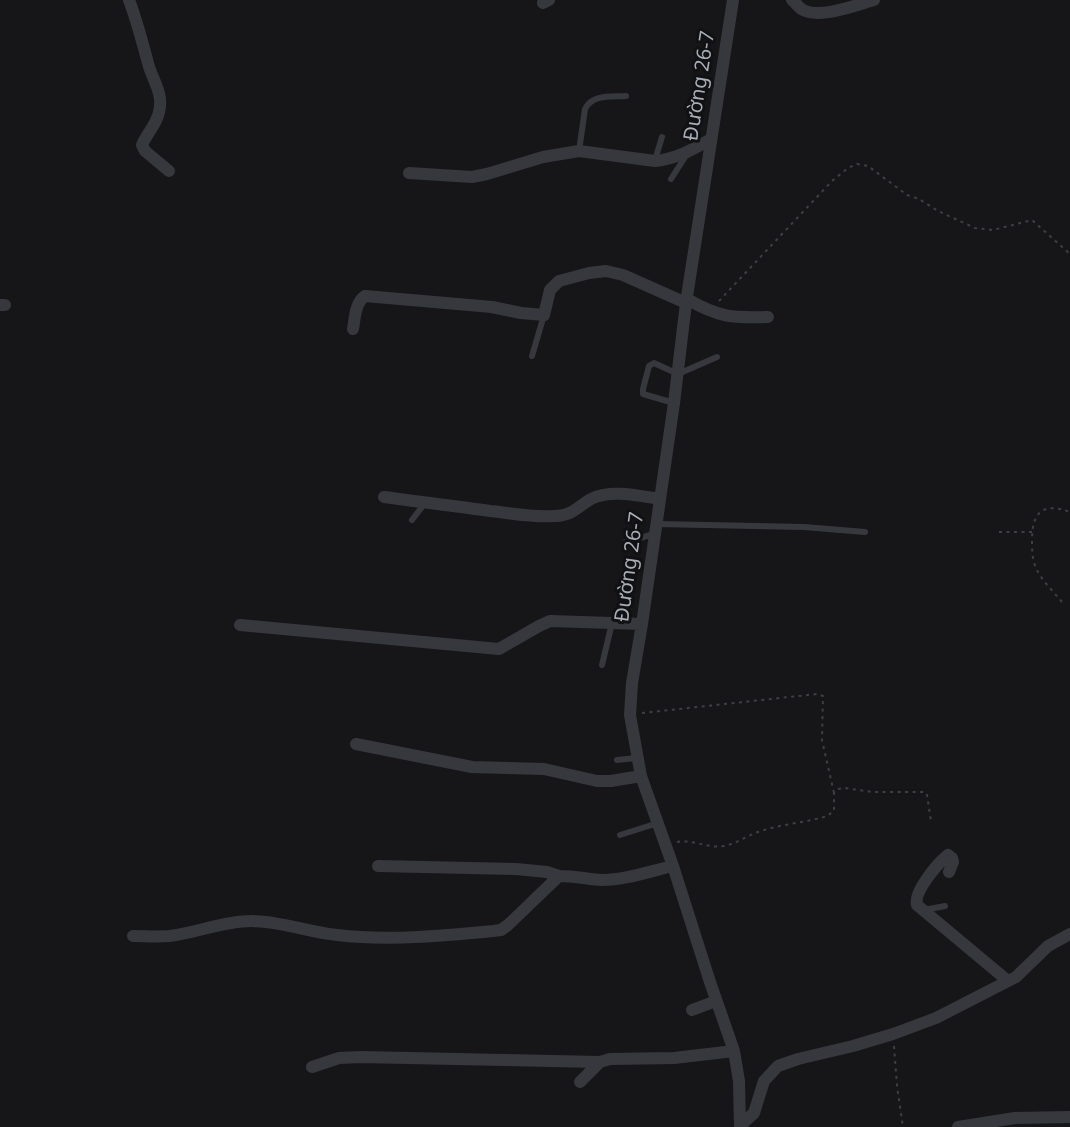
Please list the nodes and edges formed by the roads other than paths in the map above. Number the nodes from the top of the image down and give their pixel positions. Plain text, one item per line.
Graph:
1 (129, 0) edge
2 (733, 0) edge
3 (792, 0) edge
4 (874, 0) edge
5 (844, 4) edge
6 (626, 96) dead end
7 (662, 137) dead end
8 (711, 139) junction
9 (689, 151) junction
10 (579, 152) junction
11 (655, 161) junction
12 (169, 171) dead end
13 (409, 173) dead end
14 (671, 179) dead end
15 (687, 301) junction
16 (544, 315) junction
17 (768, 317) dead end
18 (353, 329) dead end
19 (532, 356) dead end
20 (717, 357) dead end
21 (678, 374) junction
22 (674, 403) junction
23 (384, 497) dead end
24 (660, 499) junction
25 (425, 502) junction
26 (412, 520) dead end
27 (655, 529) junction
28 (865, 532) dead end
29 (626, 542) dead end
30 (612, 622) junction
31 (642, 624) junction
32 (240, 625) dead end
33 (602, 665) dead end
34 (356, 744) dead end
35 (636, 758) junction
36 (617, 760) dead end
37 (641, 776) junction
38 (658, 823) junction
39 (620, 835) dead end
40 (378, 866) dead end
41 (673, 866) junction
42 (949, 872) dead end
43 (560, 876) junction
44 (945, 906) dead end
45 (923, 910) junction
46 (1070, 934) edge
47 (133, 936) dead end
48 (1008, 981) junction
49 (716, 1001) junction
50 (692, 1010) dead end
51 (734, 1051) junction
52 (600, 1062) junction
53 (312, 1067) dead end
54 (580, 1082) dead end
55 (1070, 1117) edge
56 (740, 1126) edge
57 (958, 1127) edge

1 - 12 street
2 - 8 street, Đường 26-7
3 - 5 street
4 - 5 street
6 - 10 lane
7 - 11 lane
8 - 9 street
8 - 15 street, Đường 26-7
9 - 11 street
9 - 14 lane
10 - 11 street
10 - 13 street
15 - 16 street
15 - 17 street
15 - 21 street, Đường 26-7
16 - 18 street
16 - 19 lane
20 - 21 lane
21 - 22 street, Đường 26-7
21 - 22 lane
22 - 24 street, Đường 26-7
23 - 25 street
24 - 25 street
24 - 27 street, Đường 26-7
25 - 26 lane
27 - 28 lane
27 - 29 lane
27 - 31 street, Đường 26-7
30 - 31 street
30 - 32 street
30 - 33 lane
31 - 35 street, Đường 26-7
34 - 37 street
35 - 36 lane
35 - 37 street, Đường 26-7
37 - 38 street, Đường 26-7
38 - 39 lane
38 - 41 street, Đường 26-7
40 - 43 street
41 - 43 street
41 - 49 street, Đường 26-7
42 - 45 street
43 - 47 street
44 - 45 lane
45 - 48 street
46 - 48 street
48 - 56 street
49 - 50 street
49 - 51 street, Đường 26-7
51 - 52 street
51 - 56 street, Đường 26-7
52 - 53 street
52 - 54 street
55 - 57 street

